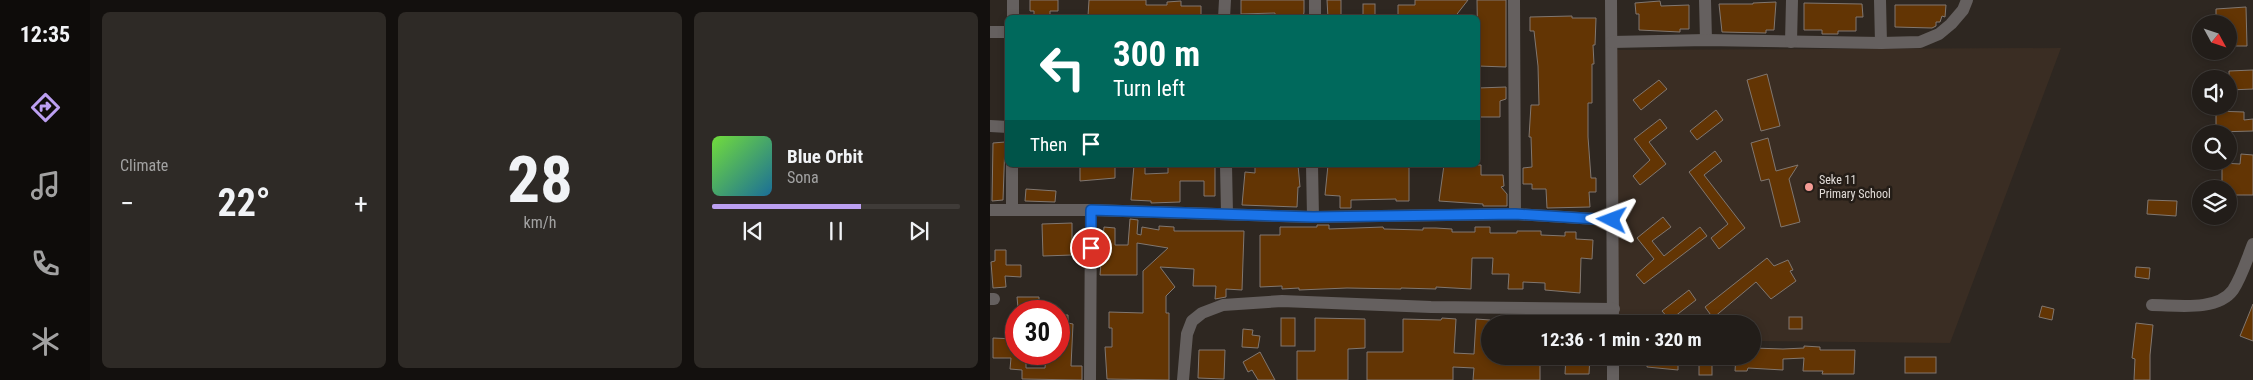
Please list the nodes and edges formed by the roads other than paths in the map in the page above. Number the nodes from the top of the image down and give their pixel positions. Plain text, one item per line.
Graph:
1 (1013, 0) edge
2 (1225, 0) edge
3 (1315, 0) edge
4 (1514, 0) edge
5 (1611, 0) edge
6 (1705, 0) edge
7 (1792, 0) edge
8 (1880, 0) edge
9 (1966, 0) edge
10 (1013, 15) edge
11 (1224, 15) edge
12 (1315, 15) edge
13 (990, 32) edge
14 (1005, 32) edge
15 (1706, 40) junction
16 (1612, 42) junction
17 (1791, 42) junction
18 (1881, 43) junction
19 (990, 126) edge
20 (1005, 126) edge
21 (1012, 167) edge
22 (1226, 167) edge
23 (1312, 167) edge
24 (1012, 209) junction
25 (990, 210) edge
26 (1091, 210) junction
27 (1227, 213) junction
28 (1515, 214) junction
29 (1313, 217) junction
30 (1612, 220) junction
31 (2253, 244) edge
32 (2152, 305) dead end
33 (1614, 309) junction
34 (1614, 315) edge
35 (1613, 365) edge
36 (1090, 380) edge
37 (1183, 380) edge
38 (1613, 380) edge

1 - 10 street
2 - 11 street
3 - 12 street
4 - 28 street
5 - 16 street
6 - 15 street
7 - 17 street
8 - 18 street
9 - 18 street
13 - 14 street
15 - 16 street
15 - 17 street
16 - 30 street
17 - 18 street
19 - 20 street
21 - 24 street
22 - 27 street
23 - 29 street
24 - 25 street
24 - 26 street
26 - 27 street
26 - 36 street
27 - 29 street
28 - 29 street
28 - 30 street
30 - 33 street
31 - 32 street
33 - 34 street
33 - 37 street
35 - 38 street

